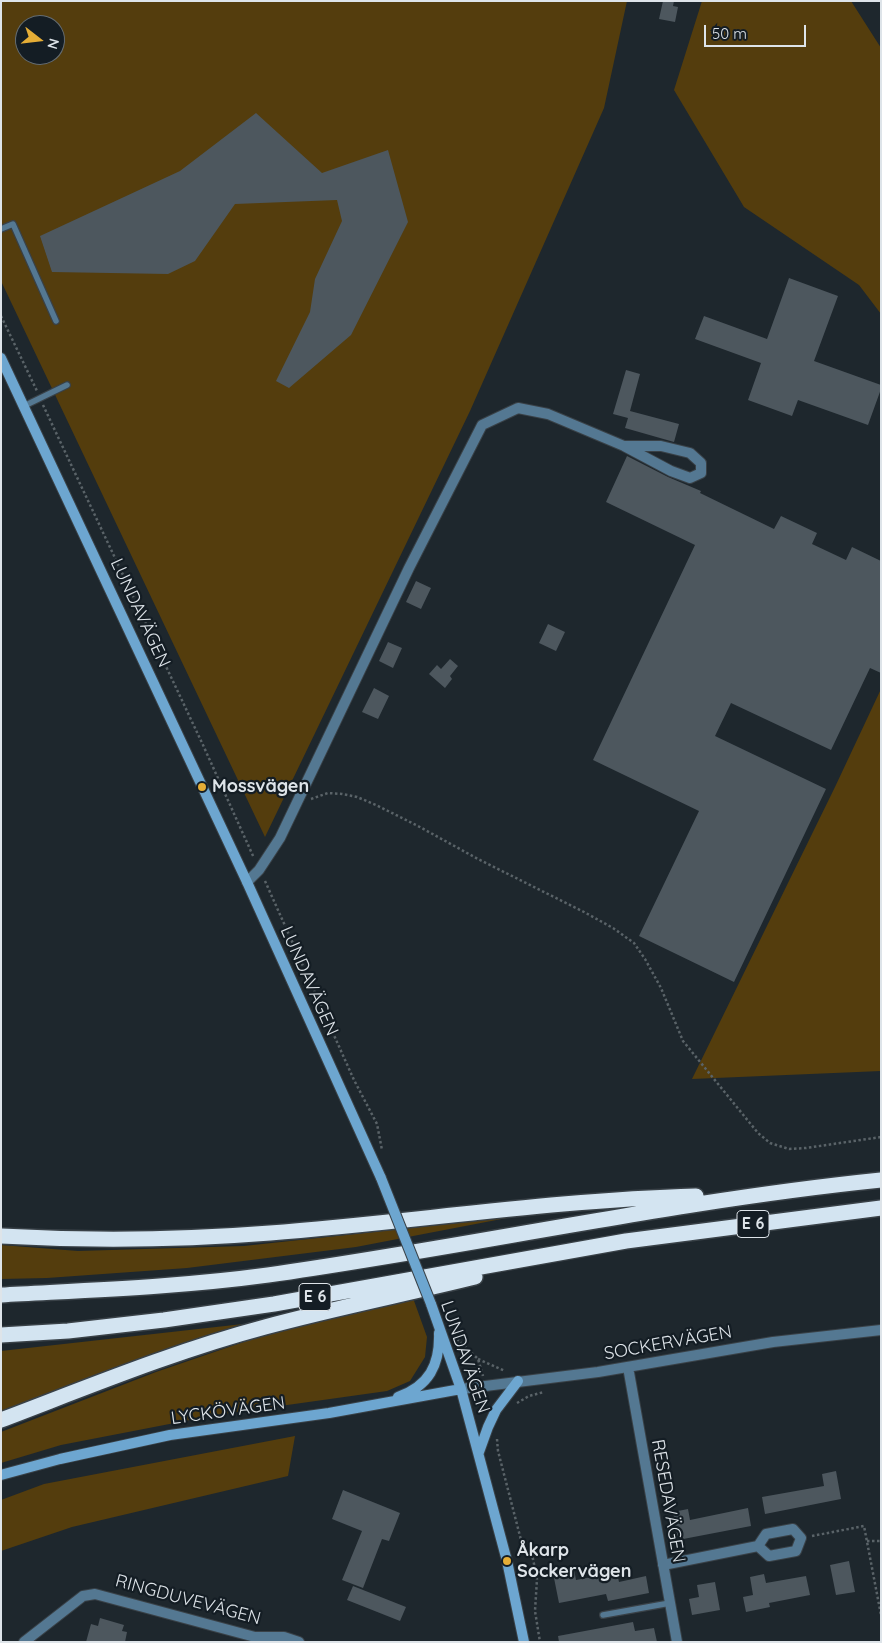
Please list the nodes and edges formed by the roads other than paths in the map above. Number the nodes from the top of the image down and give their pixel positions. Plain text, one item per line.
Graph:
1 (1, 229) edge
2 (56, 321) dead end
3 (1, 358) edge
4 (67, 385) dead end
5 (24, 406) junction
6 (624, 446) junction
7 (247, 882) junction
8 (881, 1180) edge
9 (762, 1194) junction
10 (881, 1208) edge
11 (1, 1236) edge
12 (626, 1241) junction
13 (1, 1295) edge
14 (439, 1325) junction
15 (881, 1330) edge
16 (1, 1335) edge
17 (628, 1367) junction
18 (518, 1381) junction
19 (462, 1389) junction
20 (377, 1404) junction
21 (1, 1420) edge
22 (478, 1453) junction
23 (1, 1475) edge
24 (758, 1546) junction
25 (663, 1565) junction
26 (670, 1603) junction
27 (603, 1615) dead end
28 (24, 1642) edge
29 (299, 1642) edge
30 (524, 1642) edge
31 (677, 1642) edge

1 - 2 lane
3 - 5 main road, LUNDAVÄGEN
4 - 5 lane
5 - 7 main road, LUNDAVÄGEN
6 - 6 street
6 - 7 street
7 - 14 main road, LUNDAVÄGEN, bridge
8 - 9 highway, E 6
9 - 11 highway
9 - 13 highway, E 6
10 - 12 highway, E 6
12 - 16 highway, E 6
12 - 21 highway
14 - 19 main road, LUNDAVÄGEN
14 - 20 main road
15 - 17 street, SOCKERVÄGEN
17 - 18 street, SOCKERVÄGEN
17 - 25 street, RESEDAVÄGEN
18 - 19 street, SOCKERVÄGEN
18 - 22 main road
19 - 20 main road, LYCKÖVÄGEN
19 - 22 main road, LUNDAVÄGEN
20 - 23 main road, LYCKÖVÄGEN
22 - 30 main road, LUNDAVÄGEN
24 - 24 street
24 - 25 street
25 - 26 street, RESEDAVÄGEN
26 - 27 lane
26 - 31 street, RESEDAVÄGEN
28 - 29 street, RINGDUVEVÄGEN

